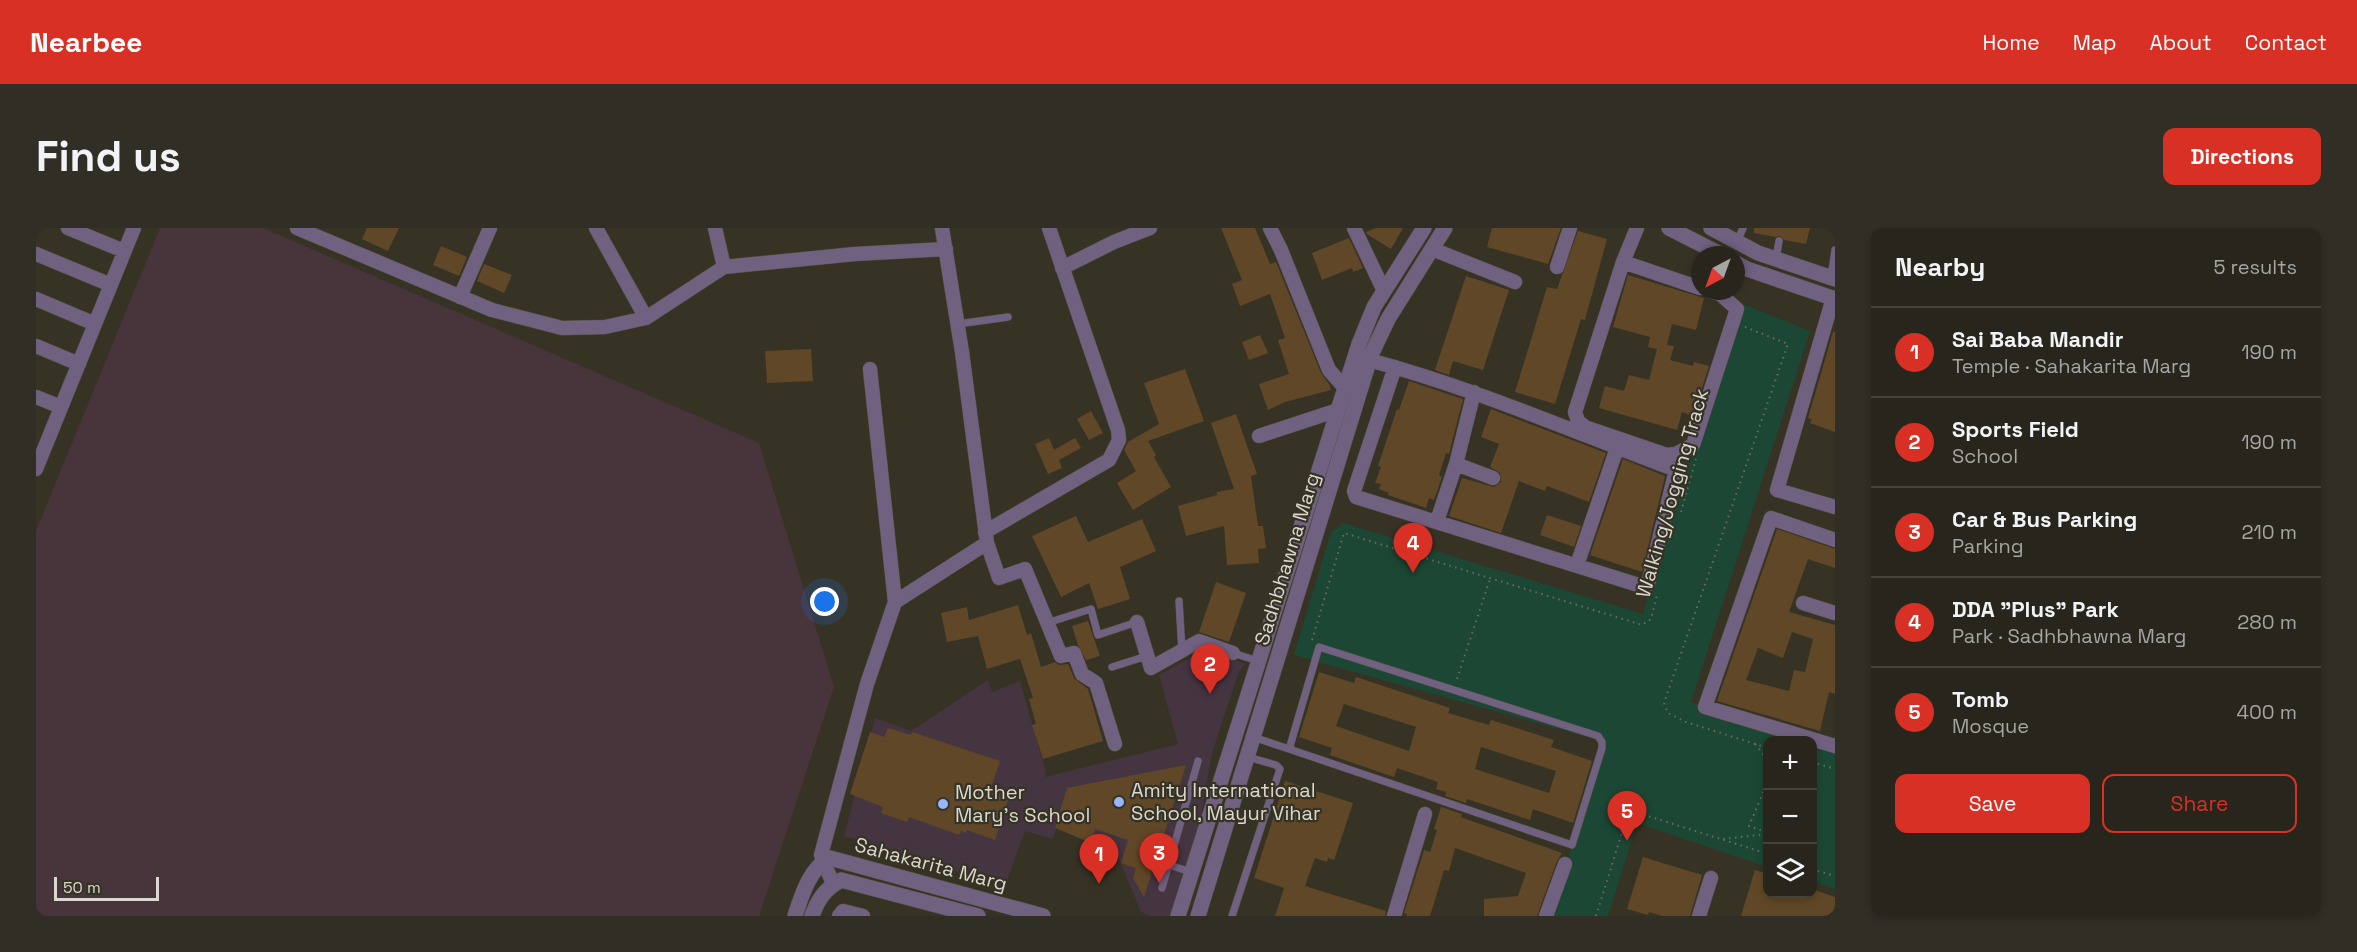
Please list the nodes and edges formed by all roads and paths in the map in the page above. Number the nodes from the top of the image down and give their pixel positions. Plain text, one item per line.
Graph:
1 (68, 228) edge
2 (134, 228) edge
3 (297, 228) edge
4 (490, 228) edge
5 (596, 228) edge
6 (715, 228) edge
7 (942, 228) edge
8 (1049, 228) edge
9 (1150, 228) edge
10 (1270, 228) edge
11 (1354, 228) edge
12 (1424, 228) edge
13 (1445, 228) edge
14 (1570, 228) edge
15 (1637, 228) edge
16 (1669, 228) edge
17 (1711, 228) edge
18 (1740, 235) edge
19 (1779, 241) dead end
20 (1704, 246) edge
21 (946, 249) junction
22 (1431, 249) junction
23 (1835, 250) edge
24 (124, 251) junction
25 (36, 254) edge
26 (1776, 259) junction
27 (1623, 262) junction
28 (724, 267) junction
29 (1557, 267) dead end
30 (1062, 268) junction
31 (1745, 268) edge
32 (1833, 278) edge
33 (1515, 282) dead end
34 (111, 285) junction
35 (1691, 285) edge
36 (1384, 291) junction
37 (460, 297) junction
38 (1834, 298) edge
39 (36, 299) edge
40 (1727, 300) edge
41 (1008, 316) dead end
42 (646, 318) junction
43 (95, 324) junction
44 (958, 324) junction
45 (1830, 325) edge
46 (1745, 327) dead end
47 (36, 346) edge
48 (1369, 360) junction
49 (79, 364) junction
50 (1395, 367) junction
51 (870, 369) dead end
52 (1345, 388) junction
53 (1474, 392) junction
54 (36, 397) edge
55 (61, 407) junction
56 (1338, 410) junction
57 (1259, 436) dead end
58 (42, 441) edge
59 (1617, 448) junction
60 (1698, 454) dead end
61 (1456, 464) junction
62 (36, 469) edge
63 (1493, 478) dead end
64 (1835, 507) edge
65 (1679, 520) dead end
66 (1437, 521) junction
67 (986, 537) junction
68 (1835, 540) edge
69 (1577, 565) junction
70 (1490, 578) junction
71 (1660, 586) dead end
72 (1179, 601) dead end
73 (895, 602) junction
74 (1803, 603) dead end
75 (1835, 613) edge
76 (1137, 622) joint
77 (1047, 623) junction
78 (1311, 641) dead end
79 (1182, 651) junction
80 (1233, 653) joint
81 (1147, 656) junction
82 (1258, 662) junction
83 (1112, 667) dead end
84 (1454, 688) dead end
85 (1253, 737) junction
86 (1115, 744) dead end
87 (1755, 744) junction
88 (1763, 746) edge
89 (1835, 746) edge
90 (1292, 750) junction
91 (1763, 755) edge
92 (1248, 757) junction
93 (1198, 761) dead end
94 (1817, 764) edge
95 (1835, 769) edge
96 (1763, 791) edge
97 (1425, 814) dead end
98 (1763, 832) edge
99 (1763, 834) edge
100 (1720, 839) junction
101 (1763, 853) edge
102 (1565, 864) dead end
103 (1169, 865) junction
104 (818, 867) junction
105 (1817, 870) edge
106 (1191, 872) junction
107 (1835, 876) edge
108 (1712, 878) dead end
109 (833, 884) junction
110 (1162, 888) dead end
111 (795, 916) edge
112 (812, 916) edge
113 (839, 916) edge
114 (863, 916) edge
115 (978, 916) edge
116 (1042, 916) edge
117 (1178, 916) edge
118 (1198, 916) edge
119 (1232, 916) edge
120 (1394, 916) edge
121 (1546, 916) edge
122 (1596, 916) edge
123 (1700, 916) edge

1 - 24 street
2 - 24 street
3 - 37 street
4 - 37 street
5 - 42 street
6 - 28 street
7 - 21 street
8 - 30 street
9 - 30 street
10 - 52 street
11 - 36 street
12 - 36 street, Sadhbhawna Marg
13 - 22 street, Sadhbhawna Marg
14 - 29 street
15 - 27 street
16 - 20 street
17 - 18 street
18 - 26 street
19 - 26 lane
21 - 28 street
21 - 44 street
22 - 33 street
22 - 48 street, Sadhbhawna Marg
23 - 32 lane
24 - 34 street
25 - 34 street
26 - 32 street
27 - 35 street
27 - 40 street
28 - 42 street
30 - 67 street
31 - 38 street
34 - 43 street
36 - 52 street, Sadhbhawna Marg
37 - 42 street
38 - 45 street
39 - 43 street
41 - 44 lane
43 - 49 street
44 - 67 street
45 - 64 street
46 - 87 path
47 - 49 street
48 - 50 street
48 - 85 street, Sadhbhawna Marg
49 - 55 street
50 - 53 street
50 - 66 street
51 - 73 street
52 - 56 street, Sadhbhawna Marg
53 - 59 street
53 - 61 street
54 - 55 street
55 - 58 street
56 - 57 street
56 - 82 street, Sadhbhawna Marg
58 - 62 street
59 - 69 street
59 - 69 street
60 - 65 path, Walking/Jogging Track
61 - 63 street
61 - 66 street
66 - 69 street
67 - 73 street
67 - 77 street
68 - 89 street
70 - 71 path, Walking/Jogging Track
70 - 78 path, Walking/Jogging Track
70 - 84 path
72 - 79 lane
73 - 104 street
74 - 75 street
76 - 77 lane
76 - 81 street
77 - 86 street
79 - 80 street
79 - 81 street
80 - 82 lane
81 - 83 lane
82 - 106 street, Sadhbhawna Marg
85 - 90 lane
85 - 92 street, Sadhbhawna Marg
87 - 88 path
87 - 91 path
90 - 90 lane
92 - 118 street, Sadhbhawna Marg
92 - 119 lane
93 - 103 lane
94 - 95 path
96 - 98 path
97 - 120 street
99 - 100 path
100 - 101 path
100 - 122 path
102 - 121 street
103 - 106 lane
103 - 110 lane
104 - 109 street
104 - 111 street
104 - 116 street, Sahakarita Marg
105 - 107 path
106 - 117 street, Sadhbhawna Marg
108 - 123 street
109 - 112 street
109 - 115 street, Sahakarita Marg
113 - 114 street

